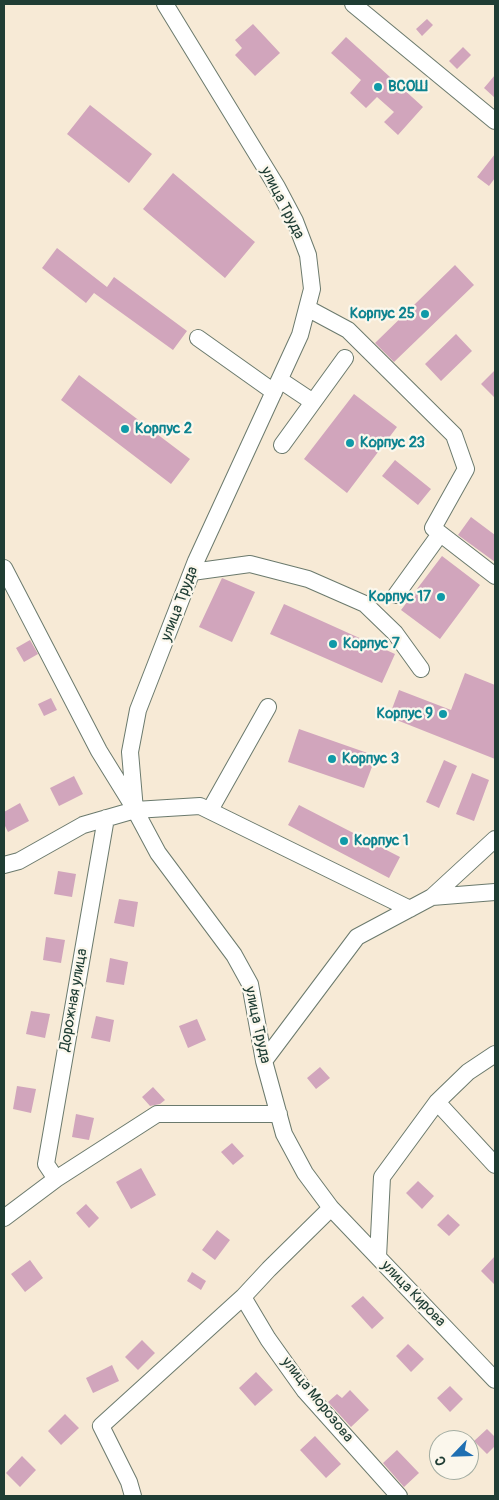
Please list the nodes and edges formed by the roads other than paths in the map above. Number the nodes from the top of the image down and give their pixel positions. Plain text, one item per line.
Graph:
1 (165, 4) edge
2 (353, 4) edge
3 (495, 121) edge
4 (307, 308) junction
5 (198, 338) dead end
6 (345, 358) dead end
7 (277, 386) junction
8 (313, 402) junction
9 (282, 445) dead end
10 (440, 534) junction
11 (4, 568) edge
12 (192, 572) junction
13 (495, 576) edge
14 (396, 595) dead end
15 (421, 669) dead end
16 (268, 707) dead end
17 (135, 810) junction
18 (210, 810) junction
19 (106, 818) junction
20 (495, 839) edge
21 (4, 865) edge
22 (495, 892) edge
23 (432, 897) junction
24 (410, 909) junction
25 (495, 1054) edge
26 (264, 1060) junction
27 (437, 1102) junction
28 (279, 1114) junction
29 (495, 1165) edge
30 (56, 1179) junction
31 (331, 1208) junction
32 (4, 1218) edge
33 (378, 1257) junction
34 (243, 1297) junction
35 (495, 1380) edge
36 (133, 1496) edge
37 (399, 1496) edge

1 - 4 street, улица Труда
2 - 3 street
4 - 7 street, улица Труда
4 - 10 street
5 - 7 street
6 - 8 street
7 - 8 street
7 - 12 street, улица Труда
8 - 9 street
10 - 13 street
10 - 14 street
11 - 17 street
12 - 15 street
12 - 17 street, улица Труда
16 - 18 street
17 - 18 street
17 - 19 street
17 - 26 street, улица Труда
18 - 24 street
19 - 21 street
19 - 30 street, Дорожная улица
20 - 23 street
22 - 23 street
23 - 24 street
24 - 26 street
25 - 27 street
26 - 28 street, улица Труда
27 - 29 street
27 - 33 street
28 - 30 street
28 - 31 street, улица Труда
30 - 32 street
31 - 33 street, улица Кирова
31 - 34 street
33 - 35 street, улица Кирова
34 - 36 street
34 - 37 street, улица Морозова

